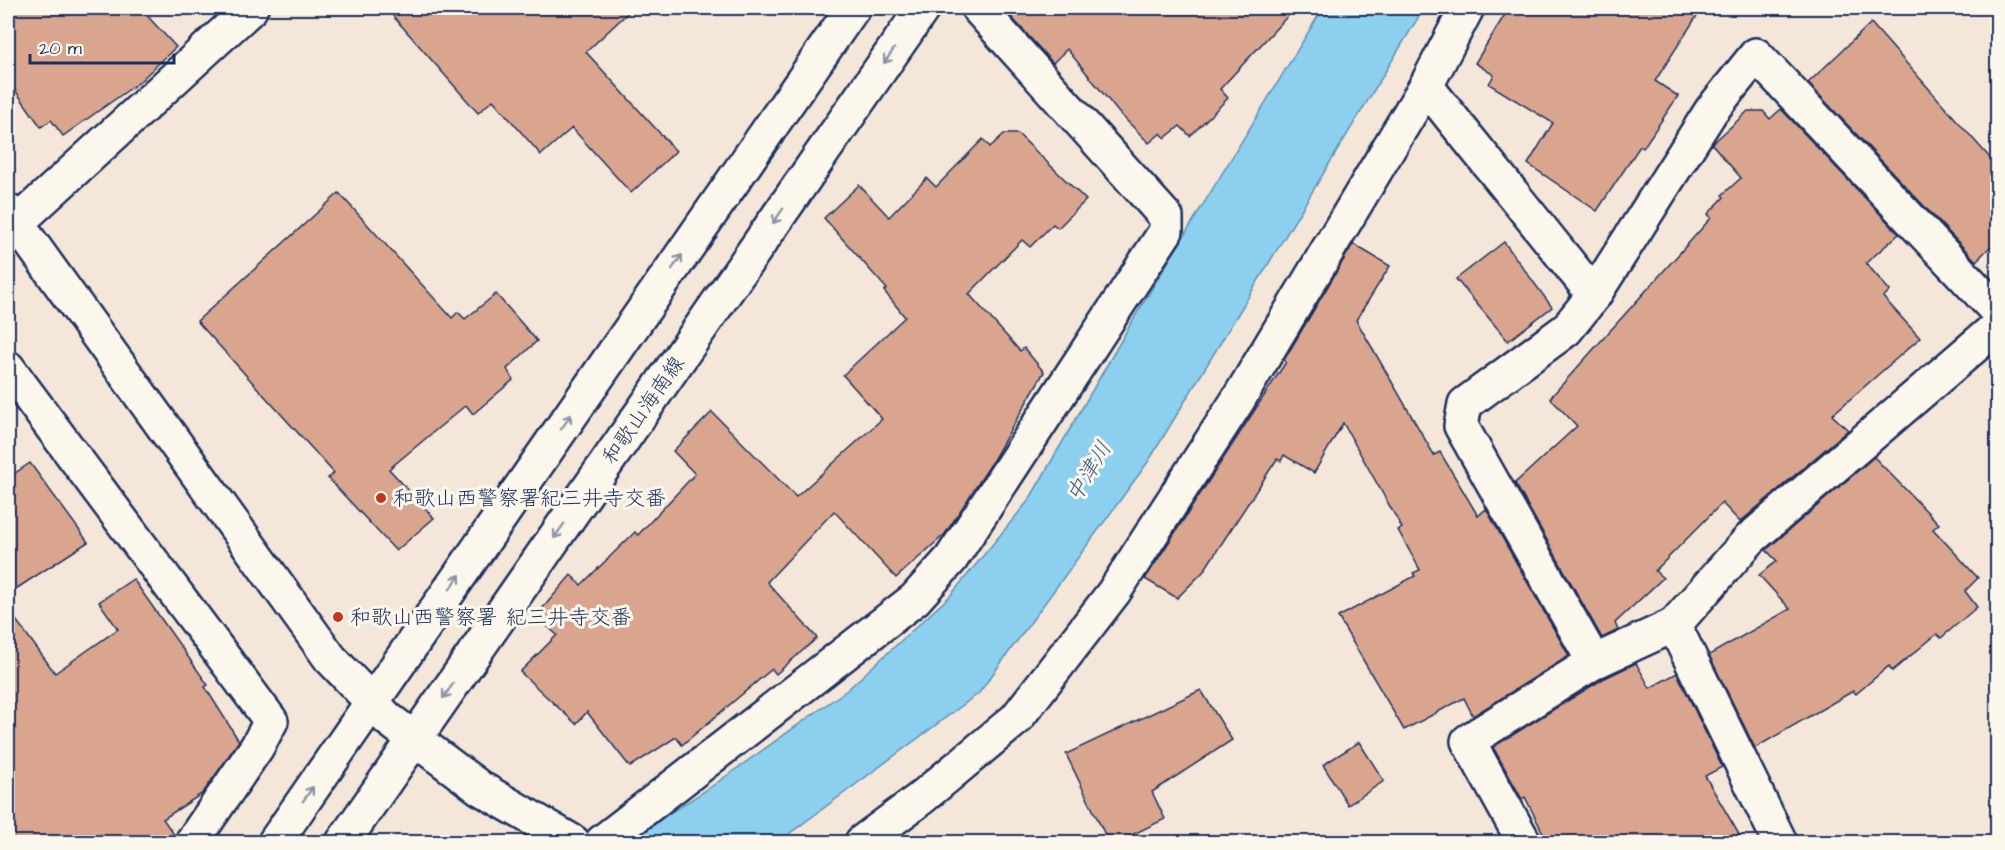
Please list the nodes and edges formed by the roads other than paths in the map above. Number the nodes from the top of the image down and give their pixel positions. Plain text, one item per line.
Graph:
1 (251, 8) edge
2 (854, 8) edge
3 (922, 8) edge
4 (978, 8) edge
5 (1467, 8) edge
6 (1426, 86) junction
7 (11, 222) edge
8 (1594, 295) junction
9 (1998, 312) edge
10 (1998, 326) edge
11 (8, 368) edge
12 (1674, 625) junction
13 (1594, 662) junction
14 (372, 702) junction
15 (414, 739) junction
16 (566, 838) edge
17 (192, 843) edge
18 (275, 843) edge
19 (343, 843) edge
20 (602, 843) edge
21 (862, 843) edge
22 (1524, 843) edge
23 (1780, 843) edge

1 - 7 street
14 -> 2 street
3 -> 15 street, 和歌山海南線
4 - 20 street
5 - 6 street
6 - 8 street
6 - 21 street
7 - 14 street
8 - 9 street
8 - 13 street
10 - 12 street
11 - 17 street
12 - 13 street
12 - 23 street
13 - 22 street
14 - 15 street
18 -> 14 street
15 - 16 street
15 - 19 street, 和歌山海南線

